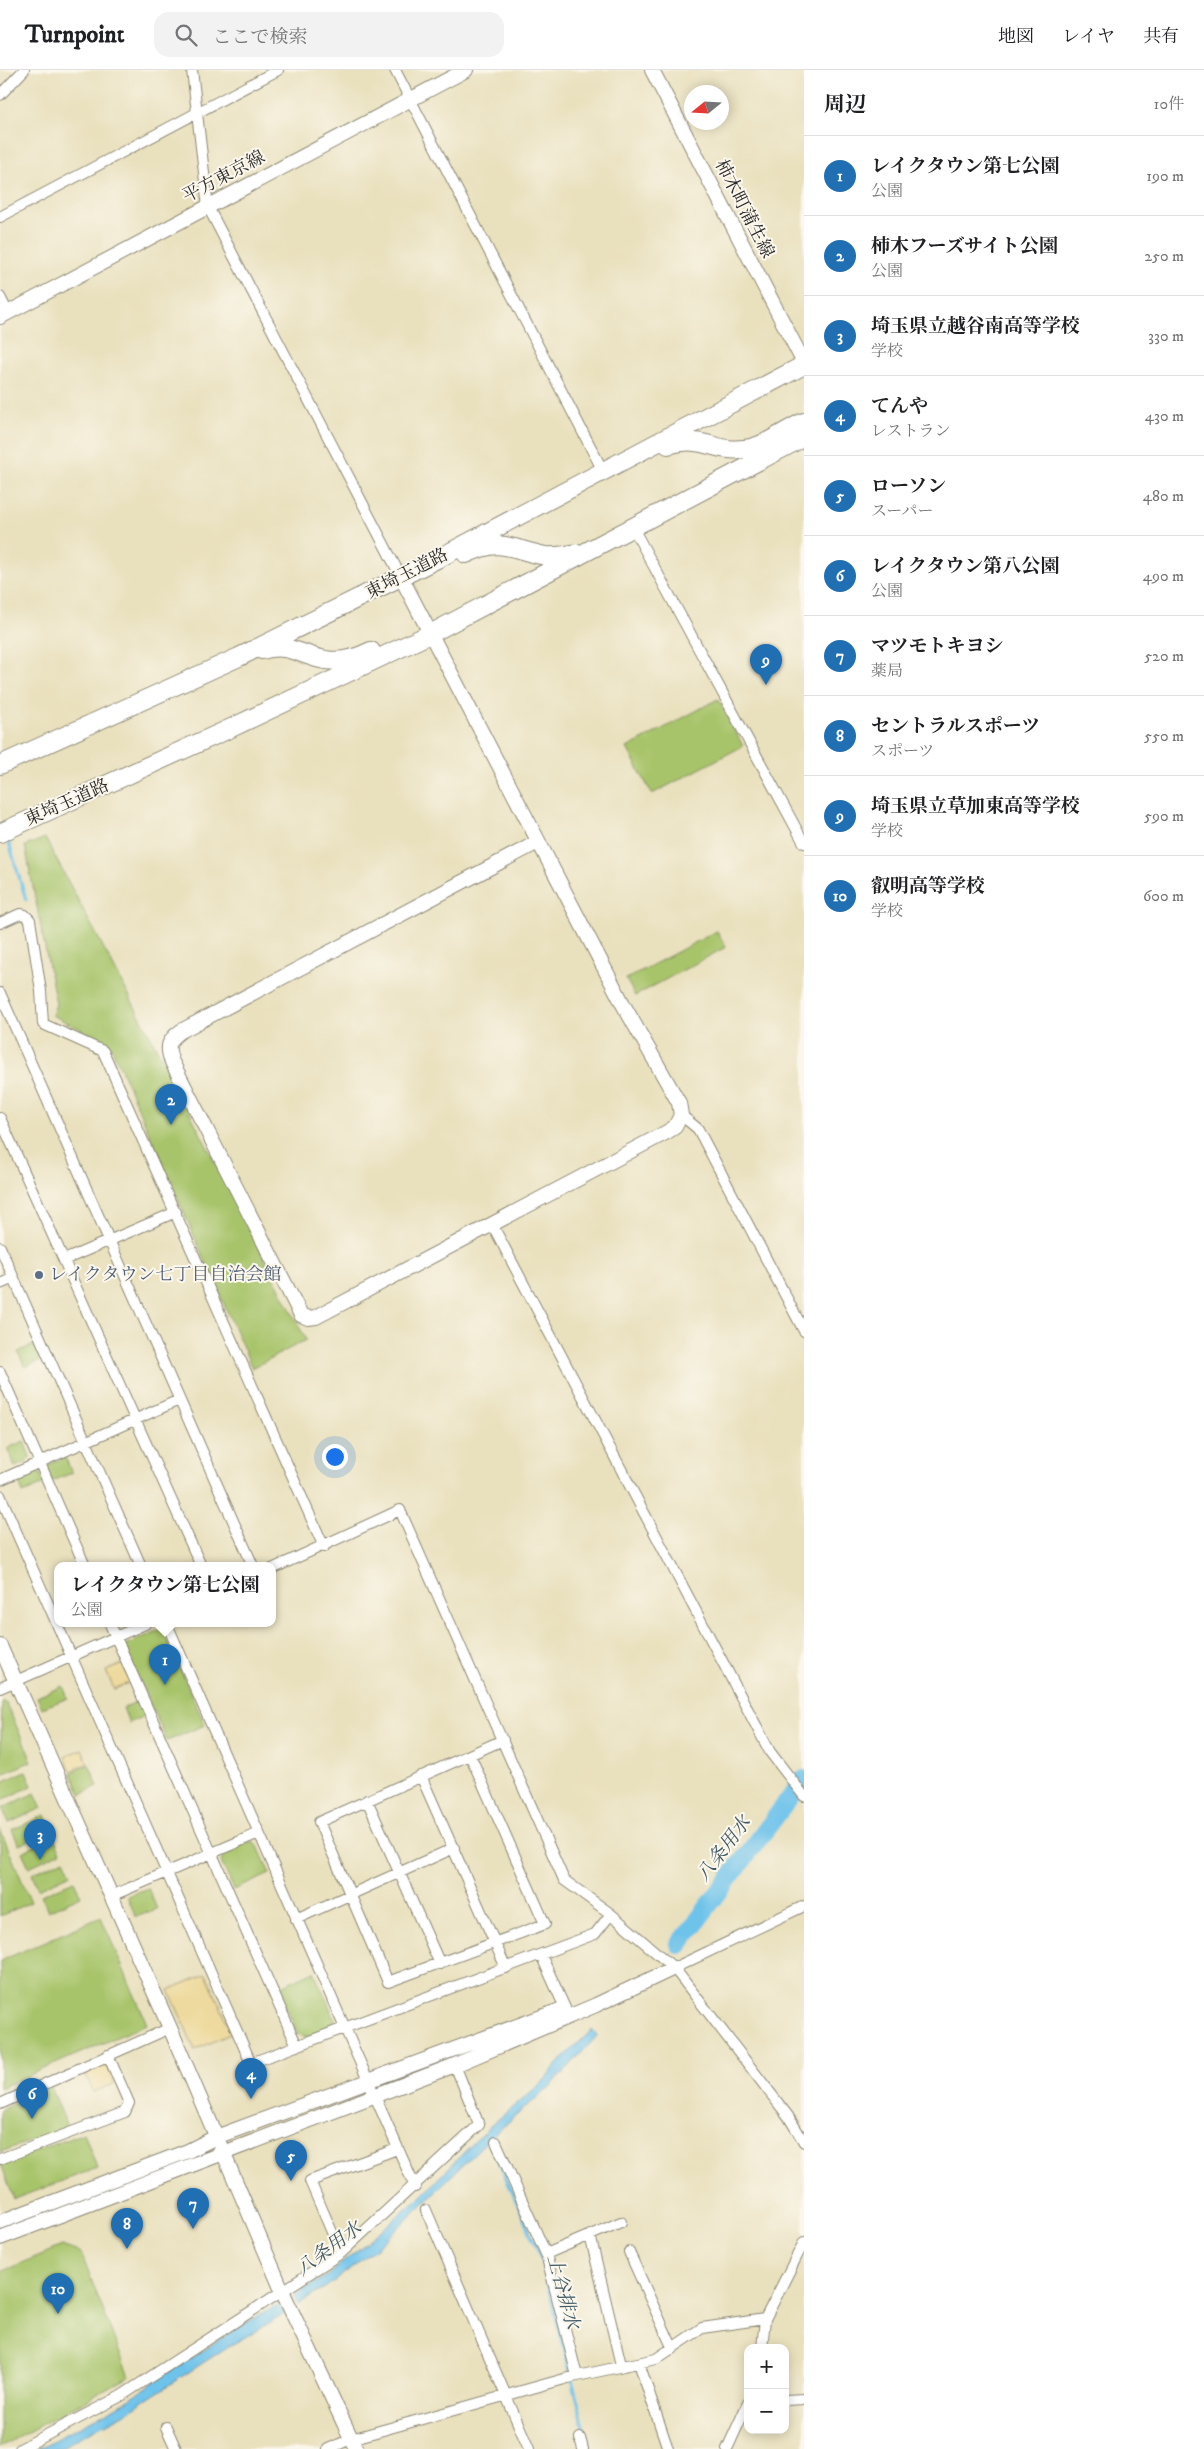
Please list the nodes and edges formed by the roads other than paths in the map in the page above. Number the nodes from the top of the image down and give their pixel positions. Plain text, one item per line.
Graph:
1 (192, 70) edge
2 (278, 70) edge
3 (395, 70) edge
4 (466, 70) edge
5 (652, 70) edge
6 (19, 72) edge
7 (0, 96) edge
8 (410, 99) junction
9 (197, 113) junction
10 (208, 207) junction
11 (0, 217) edge
12 (0, 297) edge
13 (4, 315) edge
14 (804, 364) edge
15 (804, 422) edge
16 (804, 437) edge
17 (636, 455) junction
18 (604, 470) junction
19 (633, 528) junction
20 (595, 547) junction
21 (401, 577) junction
22 (430, 634) junction
23 (240, 657) junction
24 (0, 765) edge
25 (4, 831) edge
26 (538, 842) junction
27 (804, 843) edge
28 (0, 923) edge
29 (0, 993) edge
30 (682, 1115) junction
31 (0, 1118) edge
32 (176, 1212) junction
33 (492, 1224) junction
34 (110, 1240) junction
35 (0, 1247) edge
36 (64, 1260) junction
37 (14, 1278) junction
38 (0, 1284) edge
39 (804, 1331) edge
40 (0, 1372) edge
41 (179, 1400) junction
42 (135, 1419) junction
43 (86, 1442) junction
44 (40, 1462) junction
45 (0, 1480) edge
46 (0, 1495) edge
47 (324, 1546) junction
48 (84, 1562) edge
49 (139, 1562) edge
50 (199, 1562) edge
51 (250, 1562) edge
52 (276, 1567) edge
53 (54, 1617) edge
54 (58, 1627) edge
55 (111, 1627) edge
56 (138, 1627) edge
57 (167, 1627) edge
58 (116, 1637) junction
59 (0, 1646) edge
60 (72, 1658) junction
61 (16, 1682) junction
62 (0, 1688) edge
63 (503, 1740) junction
64 (470, 1754) junction
65 (421, 1776) junction
66 (800, 1791) edge
67 (367, 1800) junction
68 (259, 1833) junction
69 (454, 1848) junction
70 (212, 1853) junction
71 (167, 1872) junction
72 (400, 1873) junction
73 (351, 1894) junction
74 (111, 1896) junction
75 (804, 1906) edge
76 (611, 1914) junction
77 (296, 1919) junction
78 (496, 1944) junction
79 (541, 1955) junction
80 (440, 1964) junction
81 (506, 1968) junction
82 (674, 1968) junction
83 (565, 2008) junction
84 (170, 2028) junction
85 (345, 2028) junction
86 (297, 2046) junction
87 (108, 2055) junction
88 (455, 2065) junction
89 (369, 2081) junction
90 (375, 2095) junction
91 (0, 2104) edge
92 (216, 2136) junction
93 (496, 2142) dead end
94 (804, 2142) edge
95 (397, 2149) junction
96 (223, 2152) junction
97 (0, 2159) edge
98 (415, 2187) junction
99 (426, 2210) dead end
100 (0, 2222) edge
101 (621, 2222) dead end
102 (590, 2235) junction
103 (0, 2238) edge
104 (804, 2242) edge
105 (629, 2252) dead end
106 (341, 2253) junction
107 (546, 2254) junction
108 (285, 2296) junction
109 (765, 2319) junction
110 (762, 2344) edge
111 (673, 2349) junction
112 (639, 2362) junction
113 (621, 2365) junction
114 (573, 2377) junction
115 (507, 2394) junction
116 (804, 2399) edge
117 (789, 2400) edge
118 (744, 2411) edge
119 (166, 2427) dead end
120 (580, 2438) dead end
121 (354, 2444) edge
122 (20, 2449) edge
123 (176, 2449) edge
124 (328, 2449) edge
125 (530, 2449) edge
126 (583, 2449) edge
127 (668, 2449) edge
128 (726, 2449) edge

1 - 9 street
2 - 9 street
3 - 8 street
4 - 8 street, 平方東京線
5 - 14 street, 柿木町蒲生線
6 - 7 street
8 - 10 street, 平方東京線
8 - 18 street
9 - 10 street
9 - 11 street
10 - 13 street, 平方東京線
10 - 21 street
12 - 13 street
14 - 17 highway, 東埼玉道路
15 - 17 highway
16 - 19 highway, 東埼玉道路
17 - 18 highway, 東埼玉道路
18 - 21 highway, 東埼玉道路
19 - 20 highway, 東埼玉道路
19 - 27 street
20 - 21 highway
20 - 22 highway, 東埼玉道路
21 - 22 street
21 - 23 highway, 東埼玉道路
22 - 23 highway
22 - 25 highway, 東埼玉道路
22 - 26 street
23 - 24 highway, 東埼玉道路
26 - 30 street
26 - 33 street
28 - 32 street
29 - 34 street
30 - 33 street
30 - 39 street
31 - 36 street
32 - 34 street
32 - 47 street
33 - 66 street
34 - 36 street
34 - 41 street
35 - 37 street
36 - 42 street
37 - 38 street
37 - 43 street
40 - 44 street
41 - 42 street
41 - 51 street
42 - 43 street
42 - 50 street
43 - 44 street
43 - 49 street
44 - 45 street
44 - 48 street
46 - 53 street
47 - 52 street
47 - 63 street
54 - 60 street
55 - 58 street
56 - 58 street
57 - 68 street
58 - 60 street
58 - 70 street
59 - 61 street
60 - 61 street
60 - 71 street
61 - 62 street
61 - 74 street
63 - 64 street
63 - 76 street
64 - 65 street
64 - 78 street
65 - 67 street
65 - 69 street
67 - 72 street
67 - 73 street
68 - 70 street
68 - 77 street
69 - 72 street
69 - 78 street
70 - 71 street
70 - 86 street
71 - 74 street
71 - 86 street
72 - 73 street
72 - 80 street
73 - 77 street
73 - 80 street
74 - 84 street
75 - 82 street
76 - 79 street
76 - 82 street
77 - 85 street
78 - 80 street
78 - 81 street
79 - 81 street
79 - 83 street
81 - 85 street
82 - 83 street
82 - 88 street
82 - 94 street
83 - 89 street
84 - 87 street
84 - 92 street
85 - 86 street
85 - 89 street
87 - 91 street
87 - 97 street
88 - 90 street
88 - 98 street
89 - 90 street
89 - 92 street
90 - 95 street
90 - 96 street
92 - 96 street
92 - 100 street
93 - 107 street
95 - 98 street
95 - 106 street
96 - 103 street
96 - 108 street
98 - 106 street
99 - 115 street
101 - 102 street
102 - 107 street
102 - 113 street
104 - 109 street
105 - 111 street
106 - 108 street
107 - 114 street
108 - 121 street
108 - 122 street
109 - 110 street
109 - 111 street
111 - 112 street
112 - 113 street
112 - 127 street
113 - 114 street
114 - 115 street
115 - 121 street
115 - 125 street
116 - 117 street
118 - 128 street
119 - 123 street
120 - 126 street
121 - 124 street

